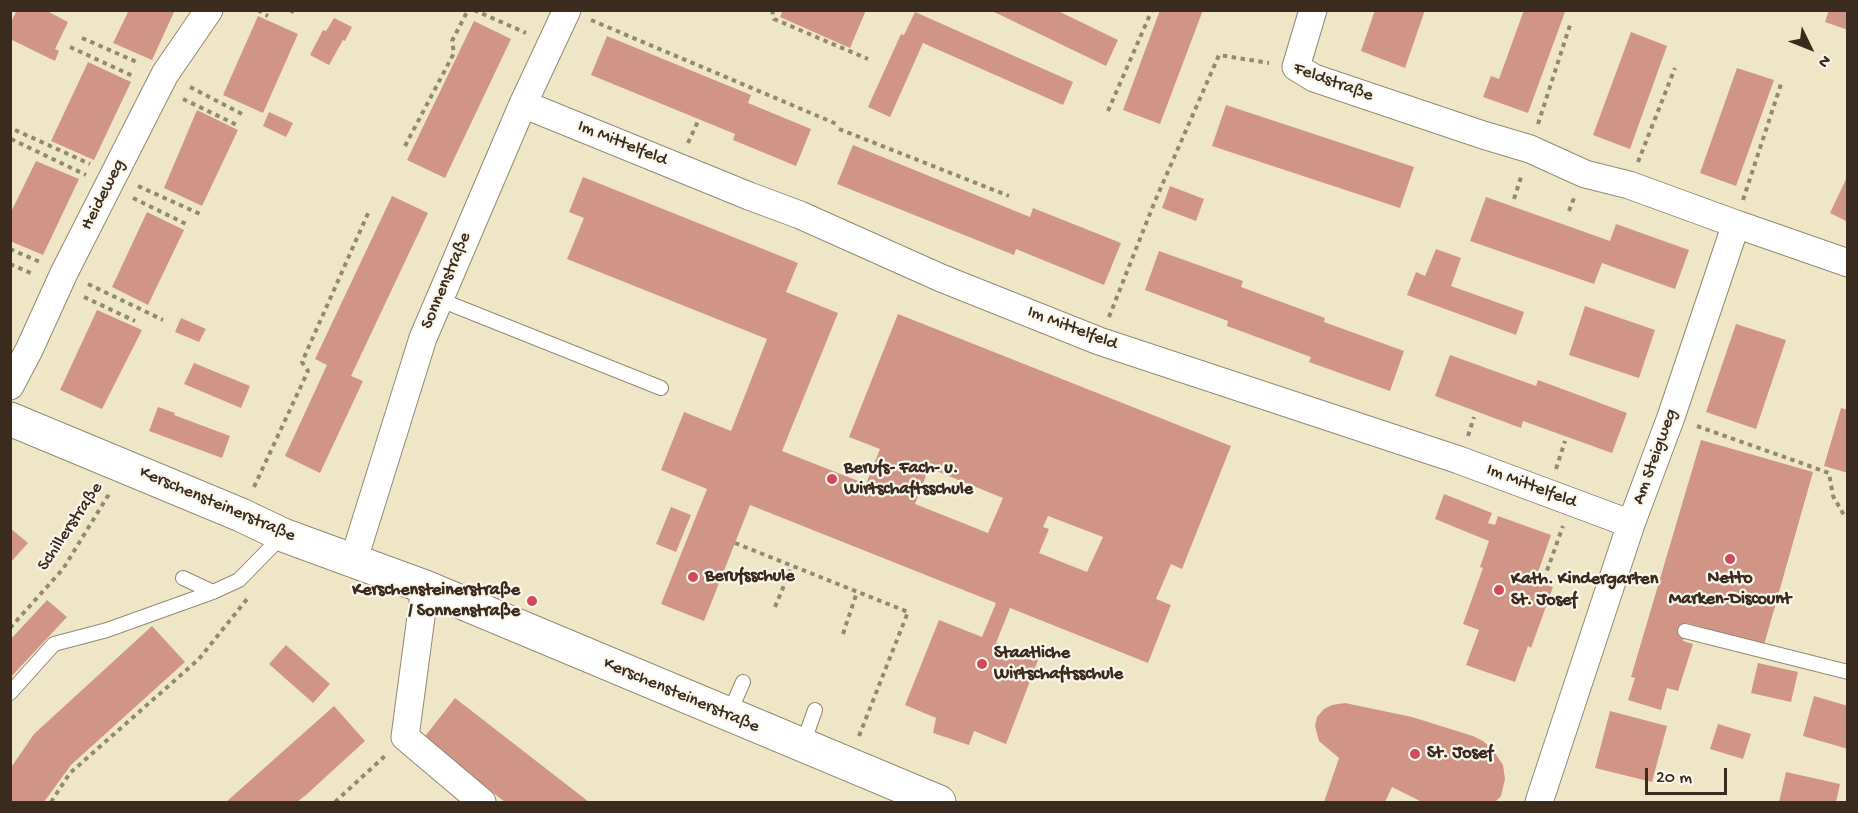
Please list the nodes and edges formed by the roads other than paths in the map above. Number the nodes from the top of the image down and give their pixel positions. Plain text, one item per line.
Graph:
1 (209, 10) edge
2 (1313, 10) edge
3 (578, 15) edge
4 (524, 104) junction
5 (1736, 224) junction
6 (1848, 263) edge
7 (438, 300) junction
8 (10, 386) edge
9 (661, 388) dead end
10 (10, 419) edge
11 (1631, 524) junction
12 (283, 535) junction
13 (353, 561) junction
14 (183, 578) dead end
15 (425, 587) junction
16 (213, 592) junction
17 (1685, 631) dead end
18 (1848, 672) edge
19 (742, 682) dead end
20 (10, 693) edge
21 (815, 710) dead end
22 (728, 716) junction
23 (802, 746) junction
24 (482, 802) edge
25 (939, 802) edge
26 (1539, 802) edge

1 - 8 street, Heideweg
2 - 5 street, Feldstraße
3 - 4 street, Sonnenstraße
4 - 7 street, Sonnenstraße
4 - 11 street, Im Mittelfeld
5 - 6 street
5 - 11 street, Am Steigweg
7 - 9 lane
7 - 13 street, Sonnenstraße
10 - 12 street, Kerschensteinerstraße
11 - 26 street, Am Steigweg
12 - 13 street, Kerschensteinerstraße
12 - 16 lane
13 - 15 street, Kerschensteinerstraße
14 - 16 lane
15 - 22 street, Kerschensteinerstraße
15 - 24 street
16 - 20 lane
17 - 18 lane
19 - 22 lane
21 - 23 lane
22 - 23 street, Kerschensteinerstraße
23 - 25 street, Kerschensteinerstraße

